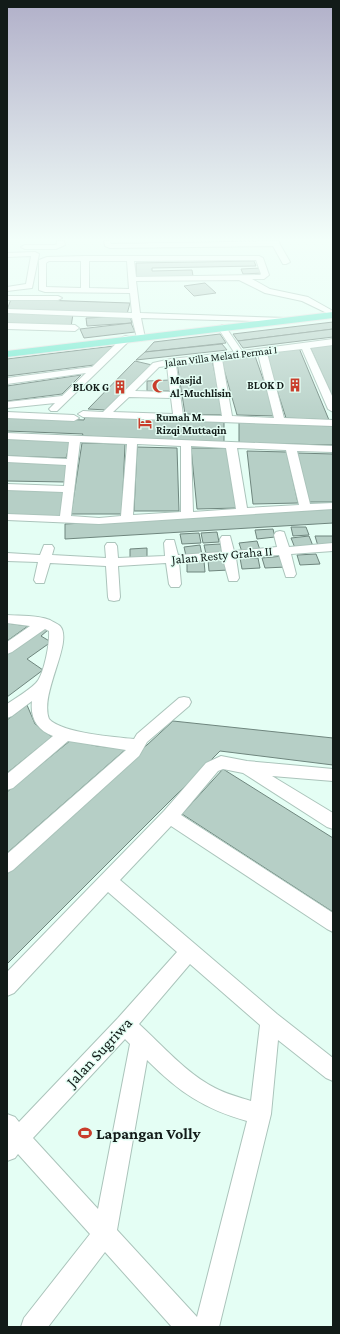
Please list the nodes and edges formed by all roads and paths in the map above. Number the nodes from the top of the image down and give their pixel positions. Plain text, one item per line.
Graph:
1 (131, 303) edge
2 (312, 303) edge
3 (7, 311) edge
4 (79, 314) junction
5 (136, 315) junction
6 (333, 315) edge
7 (286, 320) junction
8 (7, 326) edge
9 (75, 328) junction
10 (222, 328) junction
11 (141, 338) junction
12 (126, 339) junction
13 (333, 342) edge
14 (77, 345) junction
15 (306, 345) junction
16 (262, 351) junction
17 (239, 353) junction
18 (7, 354) edge
19 (216, 357) junction
20 (171, 362) junction
21 (95, 369) junction
22 (7, 380) edge
23 (127, 394) junction
24 (176, 394) junction
25 (64, 399) junction
26 (7, 405) edge
27 (54, 408) dead end
28 (333, 409) edge
29 (7, 415) edge
30 (105, 415) junction
31 (178, 417) junction
32 (228, 420) junction
33 (280, 421) junction
34 (333, 423) edge
35 (7, 436) edge
36 (75, 438) junction
37 (132, 441) junction
38 (186, 443) junction
39 (231, 446) junction
40 (291, 448) junction
41 (333, 450) edge
42 (7, 459) edge
43 (72, 462) junction
44 (7, 486) edge
45 (69, 489) junction
46 (333, 506) edge
47 (305, 508) junction
48 (242, 511) junction
49 (187, 515) junction
50 (7, 517) edge
51 (65, 519) junction
52 (127, 519) junction
53 (280, 535) dead end
54 (226, 539) dead end
55 (170, 543) dead end
56 (111, 546) dead end
57 (333, 547) edge
58 (283, 550) junction
59 (47, 553) junction
60 (228, 554) junction
61 (7, 557) edge
62 (173, 559) junction
63 (111, 562) junction
64 (290, 574) dead end
65 (233, 578) dead end
66 (40, 580) dead end
67 (175, 584) dead end
68 (114, 598) dead end
69 (7, 619) edge
70 (44, 623) junction
71 (7, 649) edge
72 (42, 686) junction
73 (184, 702) dead end
74 (7, 712) edge
75 (66, 734) junction
76 (138, 746) junction
77 (247, 767) junction
78 (333, 775) edge
79 (7, 783) edge
80 (170, 816) junction
81 (333, 822) edge
82 (7, 865) edge
83 (108, 881) junction
84 (333, 923) edge
85 (189, 952) junction
86 (7, 986) edge
87 (270, 1021) junction
88 (125, 1025) junction
89 (141, 1040) junction
90 (333, 1071) edge
91 (260, 1114) junction
92 (11, 1138) edge
93 (105, 1232) junction
94 (33, 1327) edge
95 (189, 1327) edge
96 (208, 1327) edge

1 - 5 street
2 - 6 street
3 - 4 street
4 - 5 street
4 - 9 street
5 - 7 street
5 - 11 street
6 - 7 main road
7 - 10 main road
8 - 9 street
9 - 14 street
10 - 11 main road
10 - 17 street
11 - 12 main road
12 - 14 main road
12 - 21 street
13 - 15 street, Jalan Villa Melati Permai 1
14 - 18 main road
15 - 16 street, Jalan Villa Melati Permai 1
15 - 28 street
16 - 17 street, Jalan Villa Melati Permai 1
16 - 33 street
17 - 19 street, Jalan Villa Melati Permai 1
19 - 20 street, Jalan Villa Melati Permai 1
19 - 32 street
20 - 23 street, Jalan Villa Melati Permai 1
20 - 24 street
21 - 22 street
21 - 25 street
23 - 24 street
23 - 30 street, Jalan Villa Melati Permai 1
24 - 31 street
25 - 26 street
25 - 27 street
29 - 30 street
30 - 31 street
31 - 32 street
32 - 33 street
33 - 34 street
35 - 36 street
36 - 37 street
36 - 43 street
37 - 38 street
37 - 52 street
38 - 39 street
38 - 49 street
39 - 40 street
39 - 48 street
40 - 41 street
40 - 47 street
42 - 43 street
43 - 45 street
44 - 45 street
45 - 51 street
46 - 47 street
47 - 48 street
48 - 49 street
49 - 52 street
50 - 51 street
51 - 52 street
53 - 58 street
54 - 60 street
55 - 62 street
56 - 63 street
57 - 58 street, Jalan Resty Graha II
58 - 60 street, Jalan Resty Graha II
58 - 64 street
59 - 61 street, Jalan Resty Graha II
59 - 63 street, Jalan Resty Graha II
59 - 66 street
60 - 62 street, Jalan Resty Graha II
60 - 65 street
62 - 63 street, Jalan Resty Graha II
62 - 67 street
63 - 68 street
69 - 70 street
70 - 71 street
70 - 72 street
72 - 74 street
72 - 75 street
73 - 76 street
75 - 76 street
75 - 79 street
76 - 82 street
77 - 78 street
77 - 80 street
77 - 81 street
80 - 83 street
80 - 84 street
83 - 85 street
83 - 86 street
85 - 87 street
85 - 88 street, Jalan Sugriwa
87 - 90 street
87 - 91 street
88 - 89 street
88 - 92 street, Jalan Sugriwa
89 - 91 street
89 - 93 street
91 - 96 street
92 - 93 street
93 - 94 street
93 - 95 street

